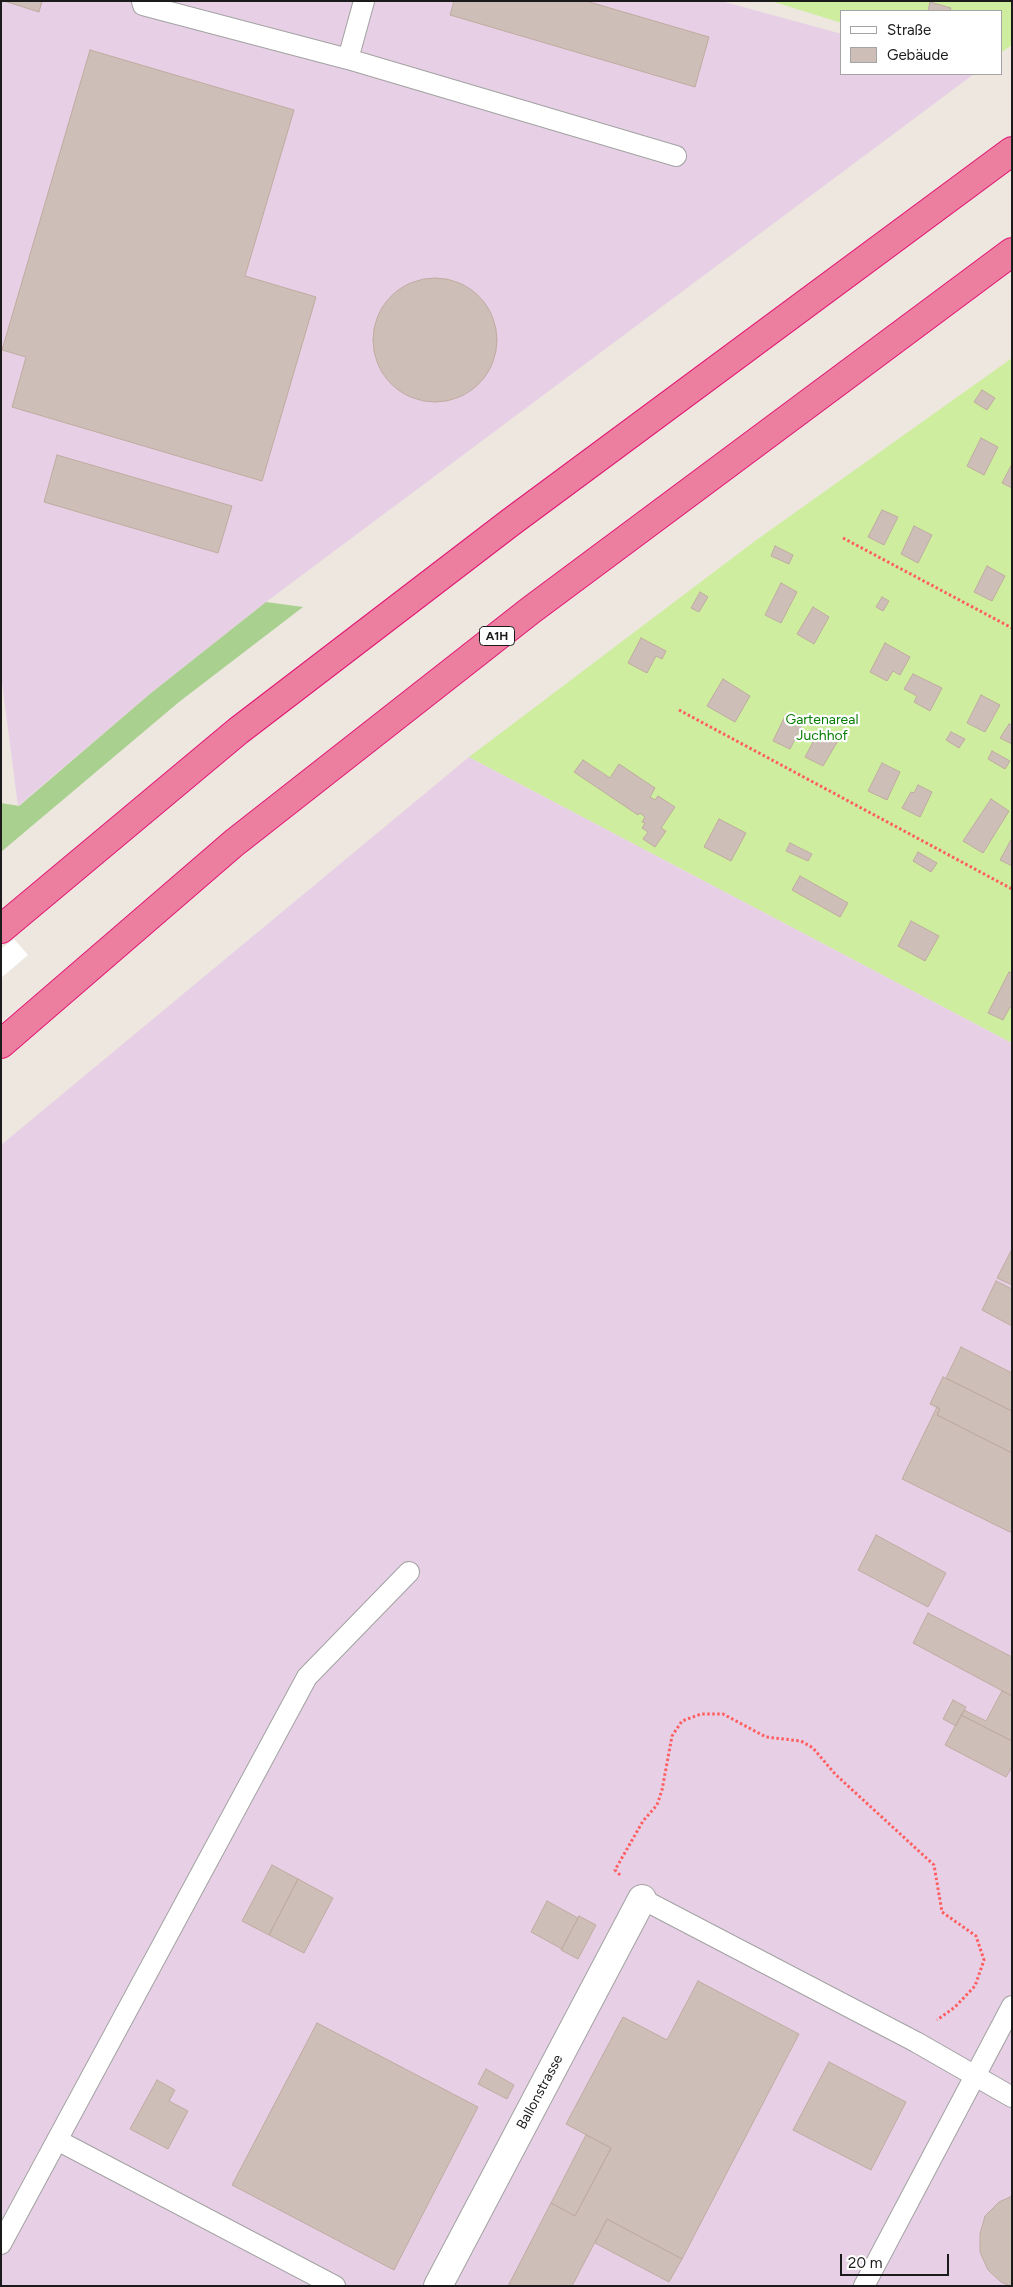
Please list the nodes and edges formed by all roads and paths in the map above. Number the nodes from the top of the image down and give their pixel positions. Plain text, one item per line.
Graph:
1 (142, 1) edge
2 (364, 1) edge
3 (348, 59) junction
4 (1012, 151) edge
5 (676, 156) dead end
6 (1012, 252) edge
7 (842, 538) dead end
8 (1012, 628) edge
9 (679, 710) dead end
10 (1012, 889) edge
11 (4, 926) edge
12 (1, 1044) edge
13 (409, 1572) dead end
14 (642, 1899) junction
15 (1012, 2006) edge
16 (916, 2042) junction
17 (974, 2077) junction
18 (1012, 2097) edge
19 (58, 2140) junction
20 (1, 2244) edge
21 (335, 2286) edge
22 (438, 2286) edge
23 (864, 2286) edge

1 - 3 lane
2 - 3 lane
3 - 5 lane
4 - 11 highway
6 - 12 highway, A1H
7 - 8 path
9 - 10 path
13 - 19 lane
14 - 16 lane
14 - 16 path
14 - 22 street, Ballonstrasse
15 - 17 lane
16 - 17 lane
17 - 18 lane
17 - 23 lane
19 - 20 lane
19 - 21 lane

